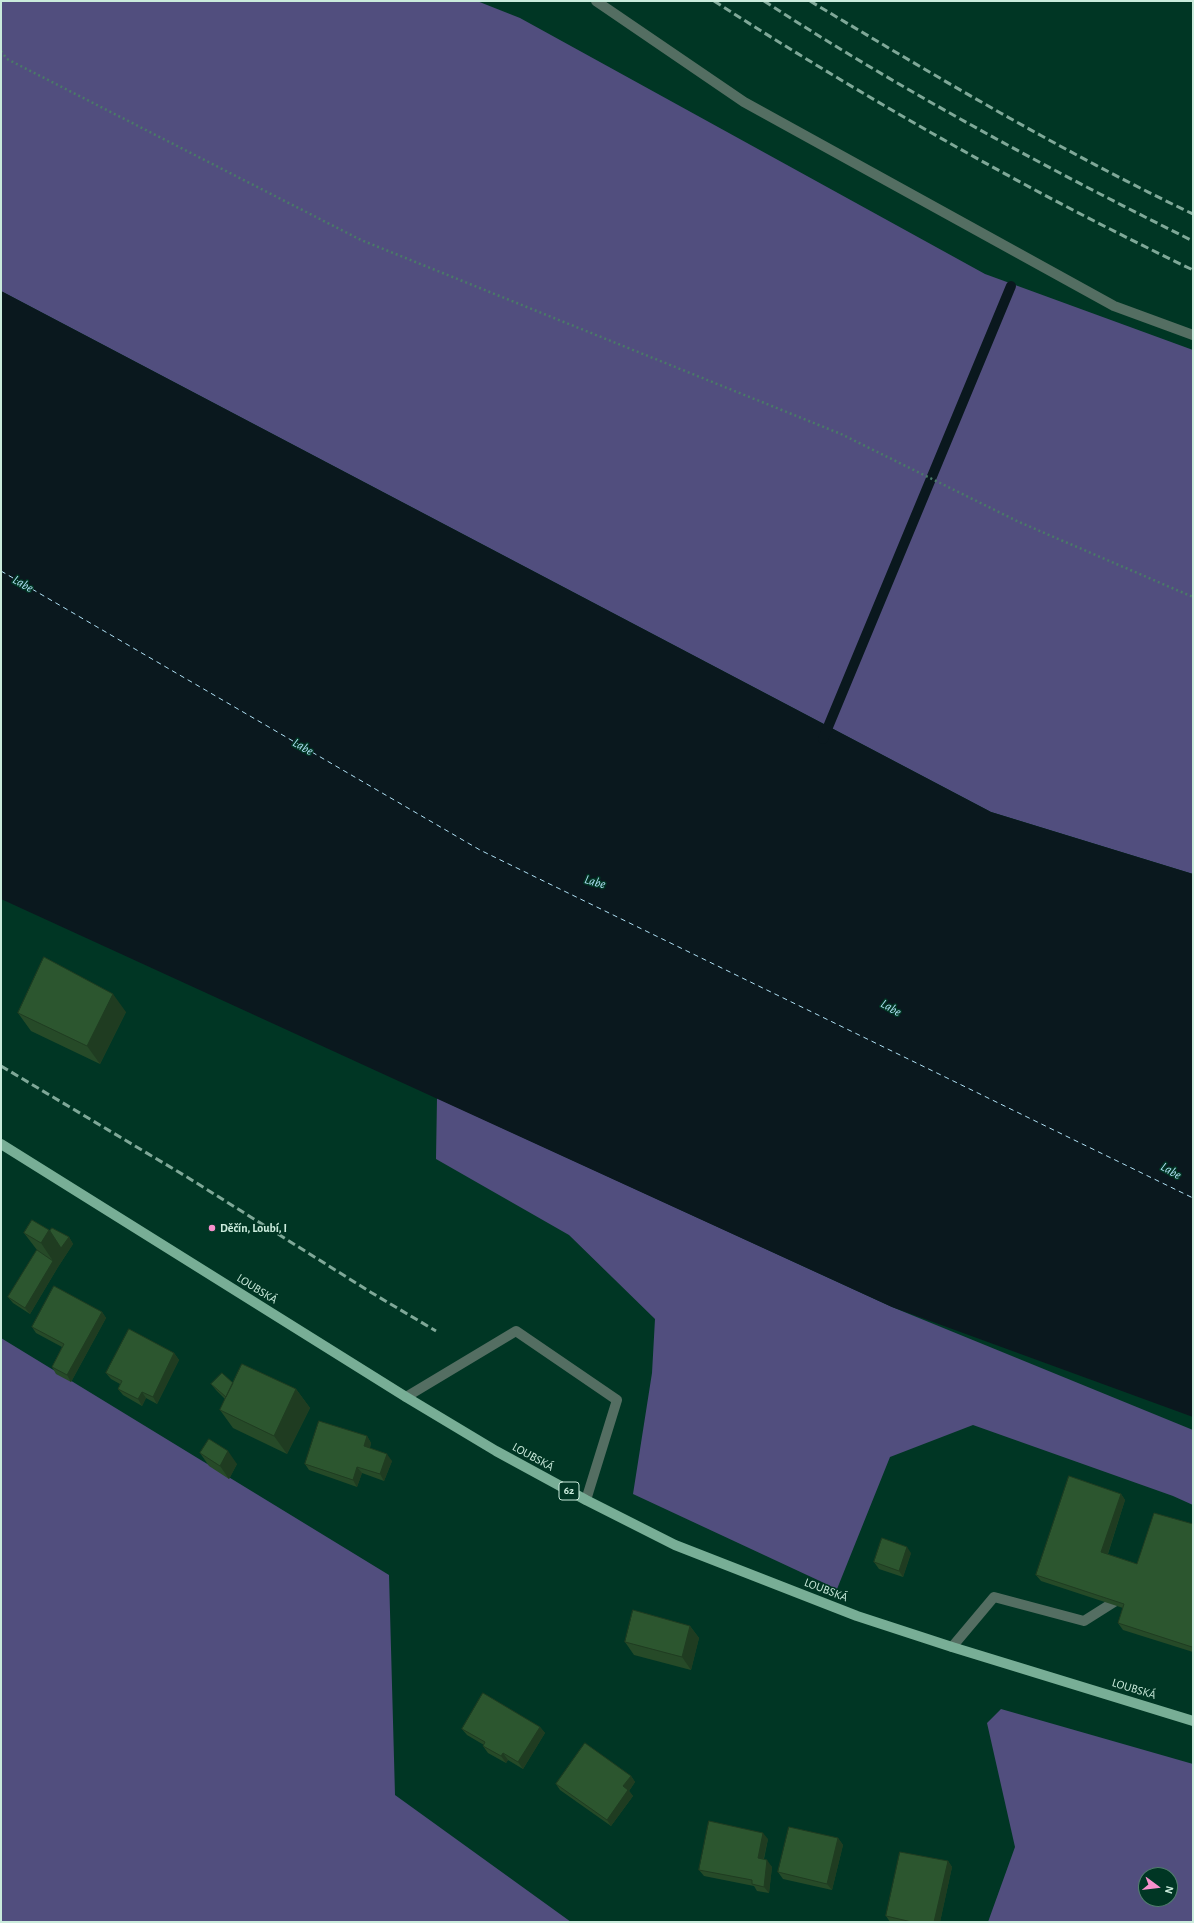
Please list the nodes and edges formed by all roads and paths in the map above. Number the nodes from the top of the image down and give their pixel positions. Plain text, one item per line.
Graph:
1 (596, 1) edge
2 (1, 51) edge
3 (1193, 335) edge
4 (1193, 597) edge
5 (1, 1144) edge
6 (406, 1397) junction
7 (586, 1500) junction
8 (1129, 1592) edge
9 (952, 1647) junction
10 (1193, 1721) edge

1 - 3 lane
2 - 4 path
5 - 6 main road, LOUBSKÁ / 62
6 - 7 main road, LOUBSKÁ / 62
6 - 7 lane
7 - 9 main road, LOUBSKÁ / 62
8 - 9 lane
9 - 10 main road, LOUBSKÁ / 62

